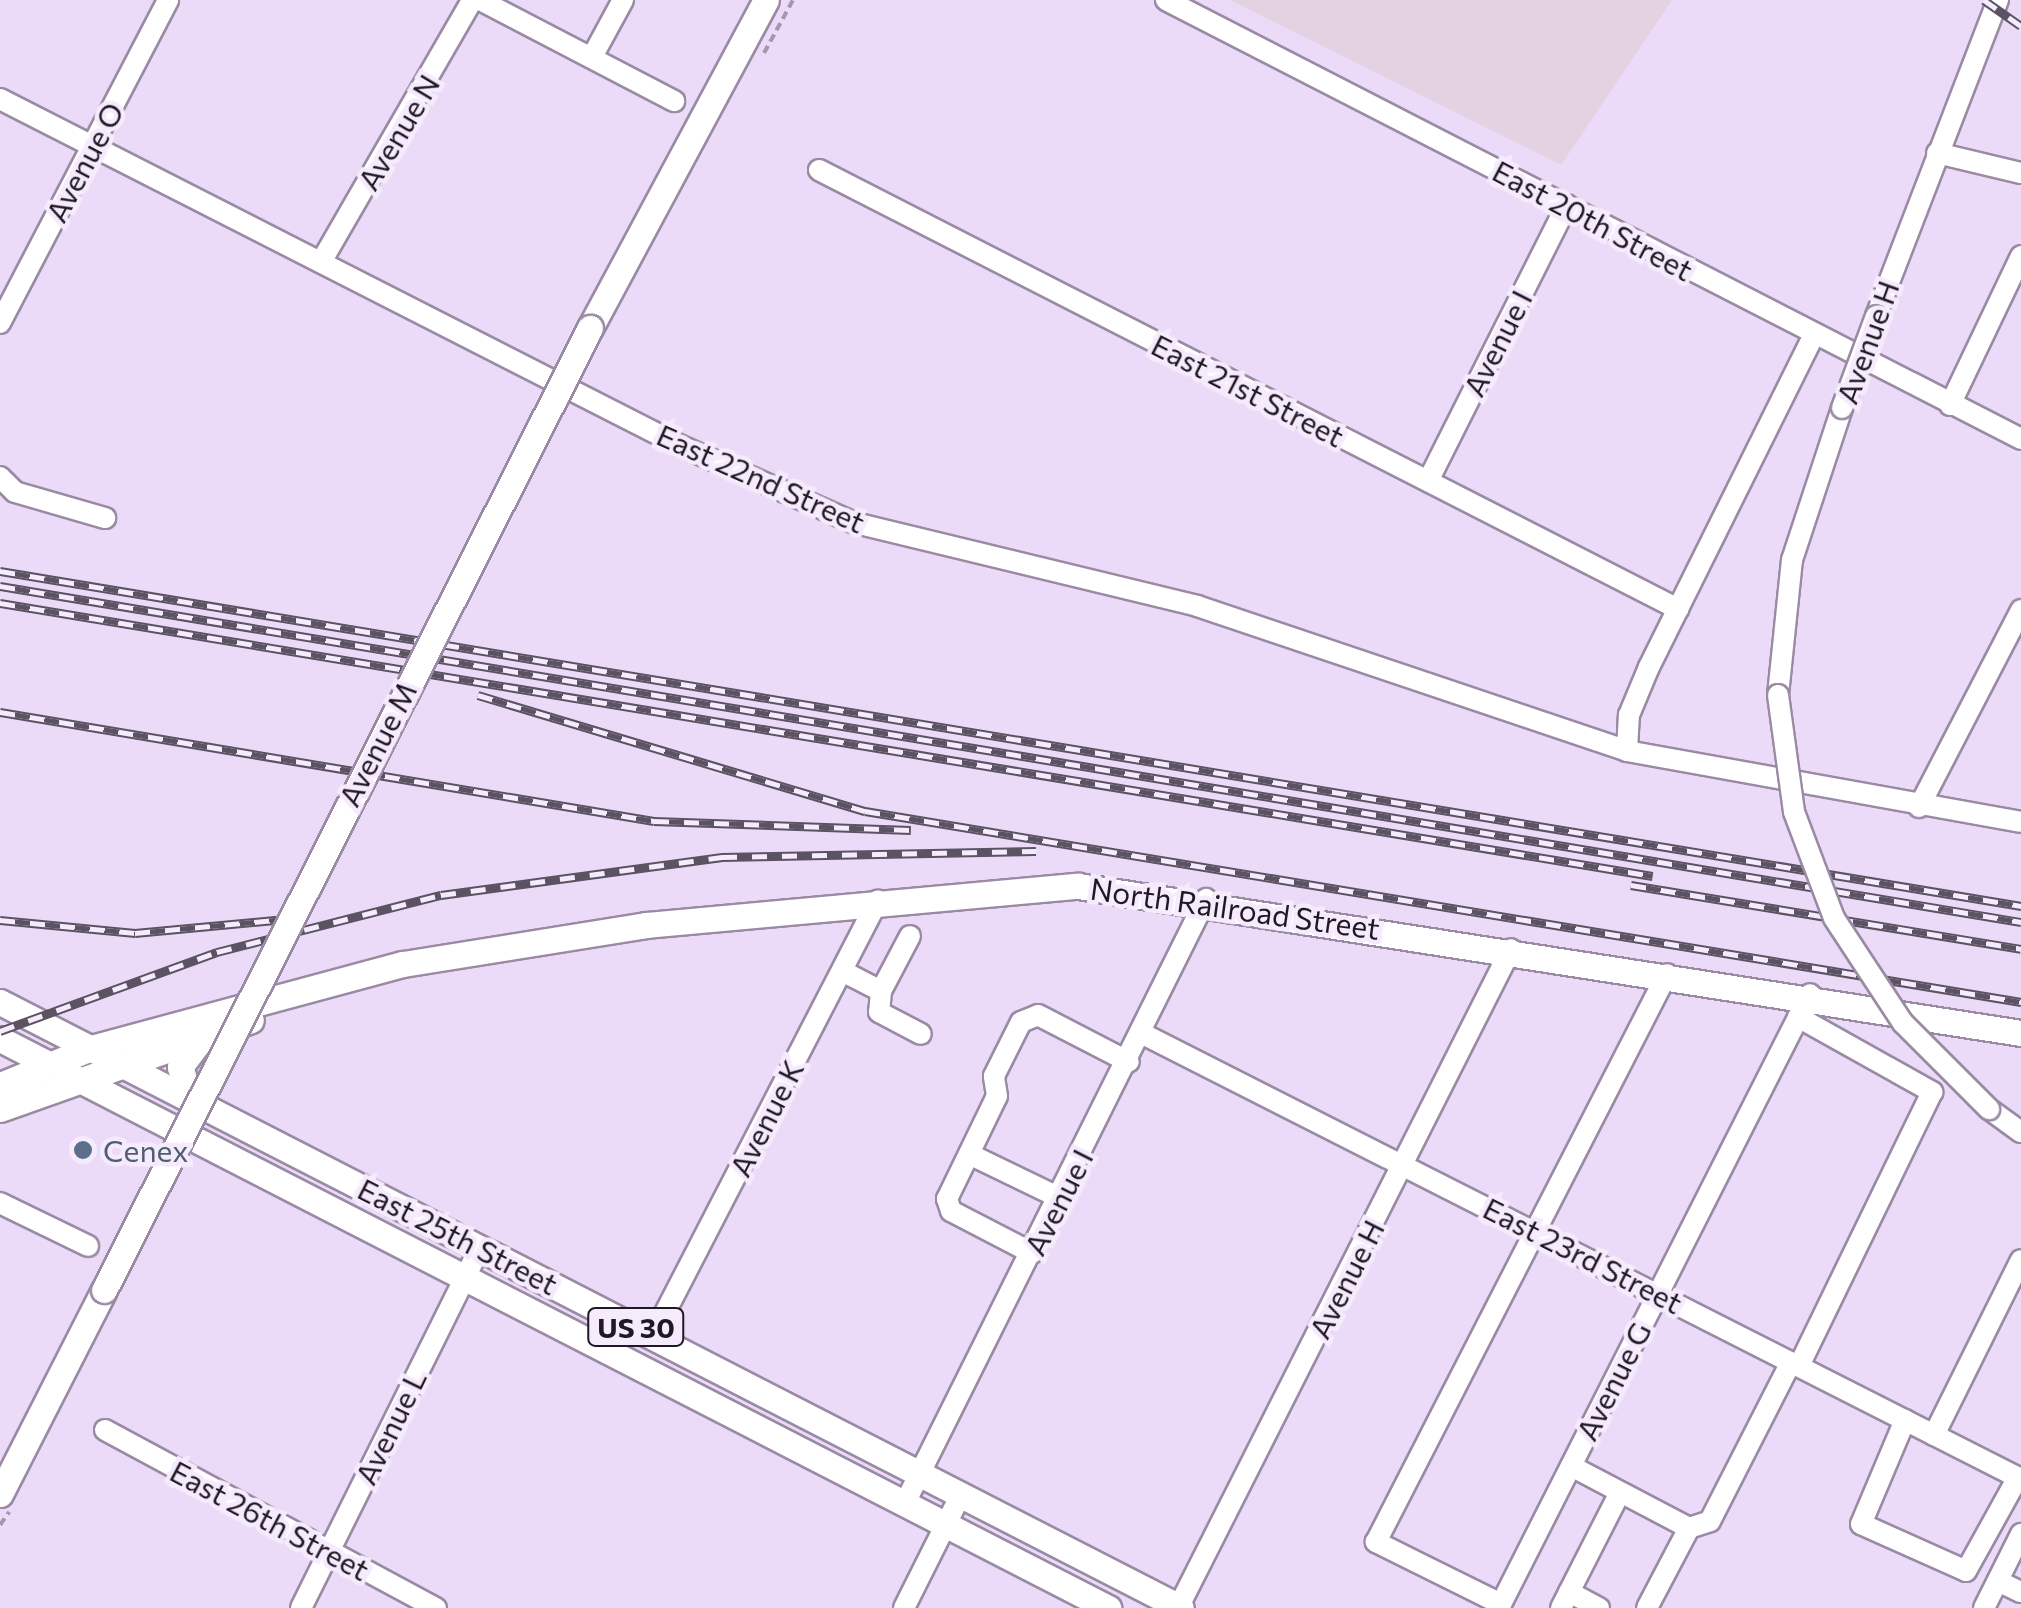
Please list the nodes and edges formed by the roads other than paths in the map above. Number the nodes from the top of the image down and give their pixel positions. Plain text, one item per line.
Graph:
1 (168, 0) edge
2 (472, 0) edge
3 (480, 0) edge
4 (624, 0) edge
5 (766, 0) edge
6 (1166, 0) edge
7 (1998, 0) edge
8 (592, 57) junction
9 (0, 100) edge
10 (674, 101) dead end
11 (91, 147) junction
12 (1936, 153) junction
13 (819, 170) dead end
14 (2021, 173) edge
15 (1567, 205) junction
16 (2021, 256) edge
17 (321, 262) junction
18 (0, 324) edge
19 (1813, 337) junction
20 (1950, 405) junction
21 (2021, 439) edge
22 (0, 477) edge
23 (1428, 482) junction
24 (105, 518) dead end
25 (1678, 609) junction
26 (2021, 610) edge
27 (1627, 751) junction
28 (1919, 807) junction
29 (2021, 822) edge
30 (1206, 899) junction
31 (878, 901) junction
32 (910, 936) dead end
33 (1511, 948) junction
34 (842, 971) junction
35 (1667, 974) junction
36 (327, 982) junction
37 (881, 991) junction
38 (0, 1002) edge
39 (1804, 1006) junction
40 (2021, 1033) edge
41 (921, 1034) dead end
42 (1143, 1034) junction
43 (204, 1036) junction
44 (0, 1039) edge
45 (90, 1048) junction
46 (120, 1062) junction
47 (1130, 1062) junction
48 (48, 1064) junction
49 (76, 1078) junction
50 (0, 1085) edge
51 (191, 1099) junction
52 (0, 1109) edge
53 (2021, 1132) edge
54 (969, 1154) junction
55 (1404, 1164) junction
56 (1060, 1198) junction
57 (0, 1203) edge
58 (1534, 1230) junction
59 (88, 1246) dead end
60 (480, 1247) junction
61 (1032, 1253) junction
62 (2021, 1260) edge
63 (465, 1277) junction
64 (1658, 1292) junction
65 (653, 1336) junction
66 (1795, 1364) junction
67 (1905, 1420) junction
68 (105, 1430) dead end
69 (1934, 1435) junction
70 (1570, 1466) junction
71 (920, 1473) junction
72 (2020, 1478) edge
73 (0, 1494) edge
74 (961, 1494) junction
75 (1620, 1494) junction
76 (905, 1503) junction
77 (946, 1524) junction
78 (1688, 1528) junction
79 (2021, 1534) edge
80 (328, 1553) junction
81 (1998, 1581) junction
82 (2021, 1592) edge
83 (1565, 1600) edge
84 (1500, 1606) edge
85 (302, 1608) edge
86 (436, 1608) edge
87 (904, 1608) edge
88 (1108, 1608) edge
89 (1179, 1608) edge
90 (1599, 1608) edge
91 (1647, 1608) edge
92 (1984, 1608) edge

1 - 11 street, Avenue O
2 - 17 street, Avenue N
3 - 8 street
4 - 8 street
5 - 73 main road, Avenue M, bridge
6 - 15 street, East 20th Street
7 - 12 street, Avenue H
8 - 10 street
9 - 11 street, East 22nd Street
11 - 17 street, East 22nd Street
11 - 18 street, Avenue O
12 - 14 street
12 - 53 street, Avenue H, bridge
13 - 23 street, East 21st Street
15 - 19 street, East 20th Street
15 - 23 street, Avenue I
16 - 20 street
17 - 27 street, East 22nd Street
19 - 20 street, East 20th Street
19 - 25 street, Avenue H
20 - 21 street, East 20th Street
22 - 24 street
23 - 25 street, East 21st Street
25 - 27 street, Avenue H
26 - 28 street
27 - 28 street
28 - 29 street
30 - 31 main road, North Railroad Street
30 - 33 main road, North Railroad Street
30 - 42 street, Avenue I
31 - 34 street, Avenue K
31 - 36 main road, North Railroad Street
32 - 37 street
33 - 35 main road, North Railroad Street
33 - 55 street, Avenue H
34 - 37 street
34 - 65 street, Avenue K
35 - 39 main road, North Railroad Street
35 - 58 street
36 - 43 main road
36 - 45 main road
37 - 41 street
38 - 45 main road, East 25th Street / US 30
39 - 40 main road, North Railroad Street
39 - 64 street, Avenue G
39 - 66 street
42 - 47 street, Avenue I
42 - 55 street, East 23rd Street
43 - 46 main road
43 - 51 main road
44 - 48 main road, East 25th Street / US 30
45 - 46 main road, East 25th Street / US 30
45 - 48 main road
46 - 49 main road
46 - 51 main road, East 25th Street / US 30
47 - 54 street
47 - 56 street, Avenue I
48 - 49 main road, East 25th Street / US 30
48 - 50 main road
49 - 52 main road
49 - 63 main road, East 25th Street / US 30
51 - 60 main road, East 25th Street / US 30
54 - 56 street
54 - 61 street
55 - 58 street, East 23rd Street
55 - 89 street, Avenue H
56 - 61 street, Avenue I
57 - 59 street
58 - 64 street, East 23rd Street
58 - 84 street
60 - 63 street, Avenue L
60 - 65 main road, East 25th Street / US 30
61 - 71 street, Avenue I
62 - 69 street
63 - 76 main road, East 25th Street / US 30
63 - 80 street, Avenue L
64 - 66 street, East 23rd Street
64 - 70 street, Avenue G
65 - 71 main road, East 25th Street / US 30
66 - 67 street, East 23rd Street
66 - 78 street
67 - 69 street, East 23rd Street
67 - 72 street
68 - 80 street, East 26th Street
69 - 72 street, East 23rd Street
70 - 75 street
70 - 84 street, Avenue G
71 - 74 main road, East 25th Street / US 30
71 - 76 street, Avenue I
74 - 77 street
74 - 89 main road, East 25th Street / US 30
75 - 78 street
75 - 83 street
76 - 77 main road, East 25th Street / US 30
77 - 87 street
77 - 88 main road, East 25th Street / US 30
78 - 91 street
79 - 81 street
80 - 85 street, Avenue L
80 - 86 street, East 26th Street
81 - 82 street
81 - 92 street
83 - 90 street

